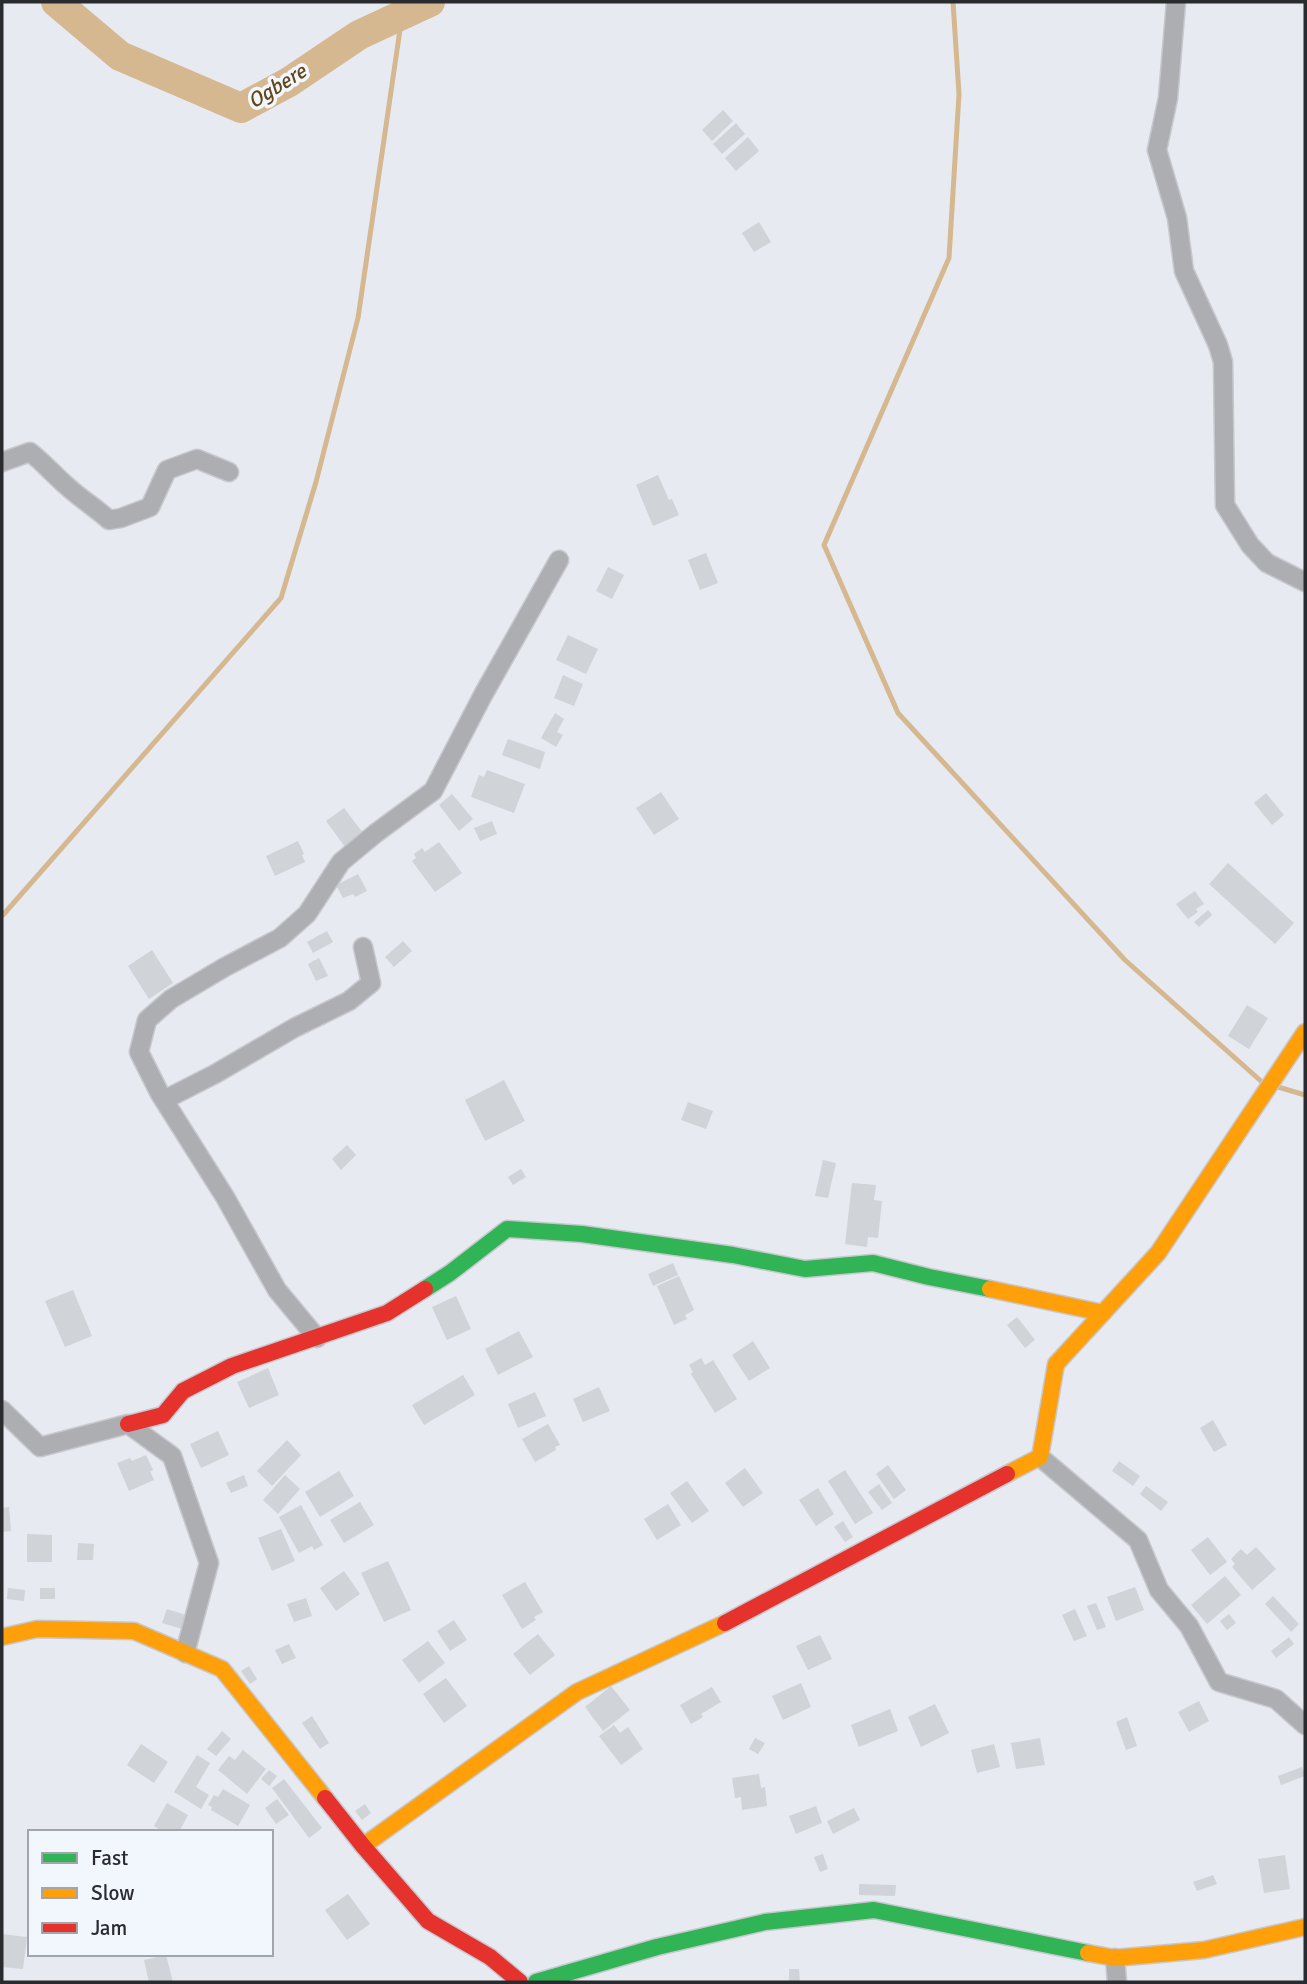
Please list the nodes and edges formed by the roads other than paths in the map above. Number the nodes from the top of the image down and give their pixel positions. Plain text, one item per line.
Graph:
1 (1175, 2) edge
2 (2, 461) edge
3 (229, 472) dead end
4 (559, 560) dead end
5 (1305, 582) edge
6 (363, 947) dead end
7 (1305, 1032) edge
8 (164, 1100) junction
9 (1103, 1313) junction
10 (317, 1338) junction
11 (2, 1410) edge
12 (128, 1424) junction
13 (1040, 1457) junction
14 (2, 1637) edge
15 (184, 1653) junction
16 (1305, 1725) edge
17 (363, 1846) junction
18 (1305, 1927) edge
19 (1115, 1958) junction
20 (520, 1982) edge
21 (536, 1982) edge
22 (1117, 1982) edge

1 - 5 street
2 - 3 street
4 - 8 street
6 - 8 street
7 - 9 street
8 - 10 street
9 - 10 street
9 - 13 street
10 - 12 street
11 - 12 street
12 - 15 street
13 - 16 street
13 - 17 street
14 - 15 street
15 - 17 street
17 - 20 street
18 - 19 street
19 - 21 street
19 - 22 street

